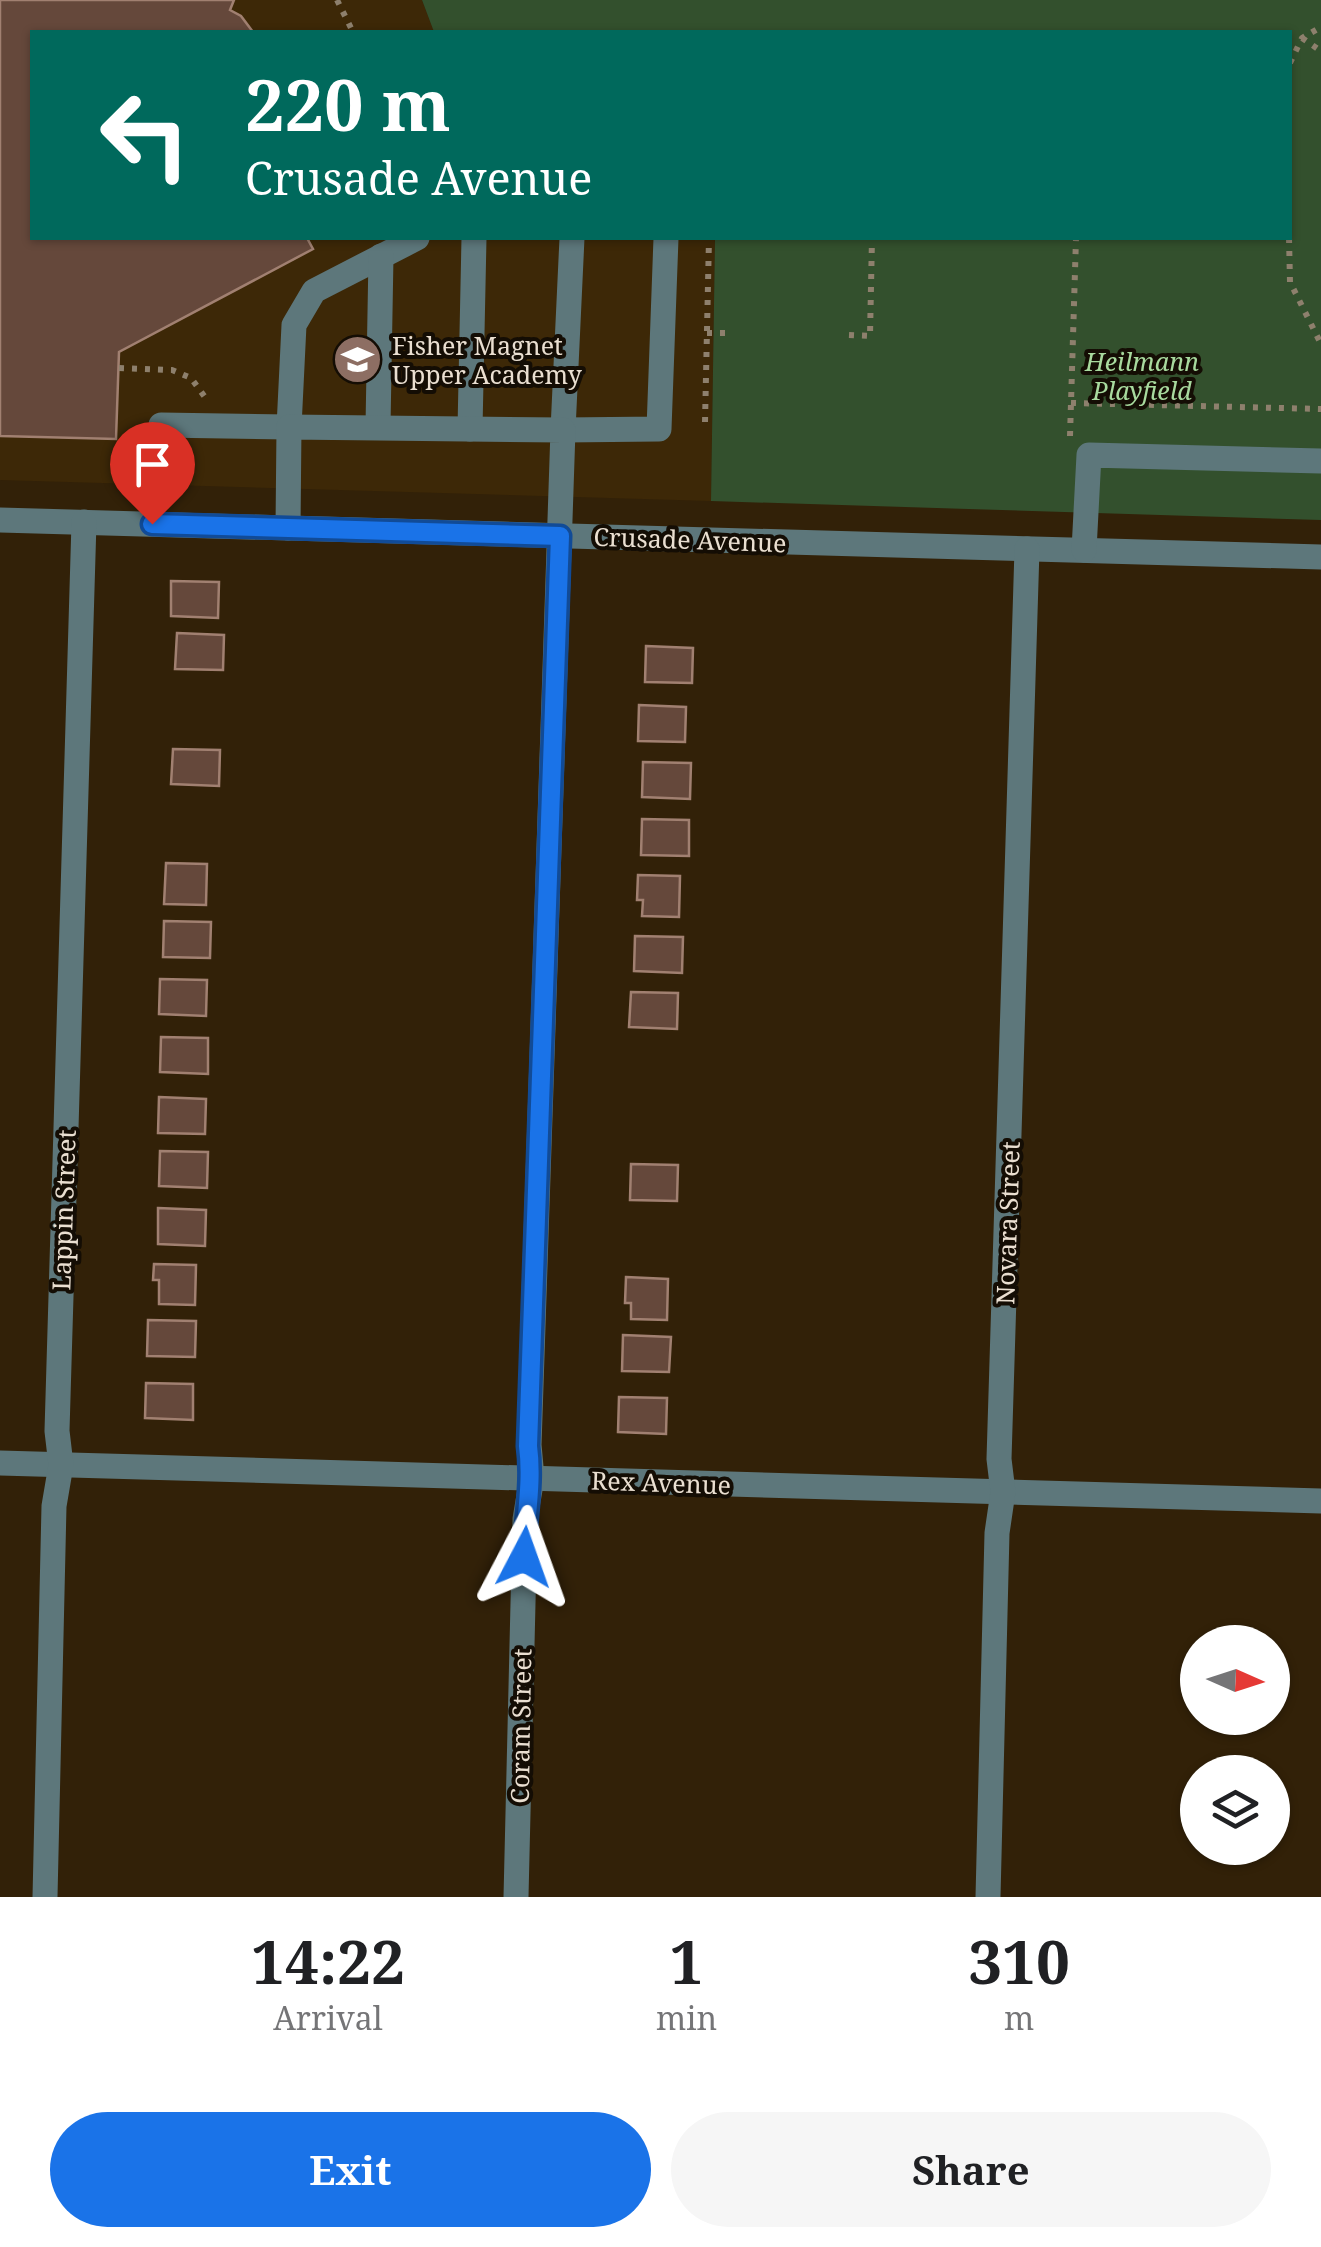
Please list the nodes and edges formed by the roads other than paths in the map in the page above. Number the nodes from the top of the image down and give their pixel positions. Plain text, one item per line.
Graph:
1 (413, 240) edge
2 (474, 240) edge
3 (572, 240) edge
4 (666, 240) edge
5 (381, 256) junction
6 (161, 425) dead end
7 (289, 426) junction
8 (378, 426) junction
9 (470, 429) junction
10 (563, 430) junction
11 (1321, 461) edge
12 (0, 520) edge
13 (84, 522) junction
14 (288, 528) junction
15 (560, 536) junction
16 (1028, 549) junction
17 (1084, 550) junction
18 (1321, 557) edge
19 (0, 1463) edge
20 (60, 1465) junction
21 (532, 1478) junction
22 (1003, 1492) junction
23 (1321, 1501) edge
24 (44, 1897) edge
25 (516, 1897) edge
26 (988, 1897) edge

1 - 5 street
2 - 9 street
3 - 10 street, Coram Street
4 - 10 street
5 - 7 street
5 - 8 street
6 - 7 street
7 - 8 street
7 - 14 street
8 - 9 street
9 - 10 street
10 - 15 street, Coram Street
11 - 17 street
12 - 13 street, Crusade Avenue
13 - 14 street, Crusade Avenue
13 - 20 street, Lappin Street
14 - 15 street, Crusade Avenue
15 - 16 street, Crusade Avenue
15 - 21 street, Coram Street
16 - 17 street, Crusade Avenue
16 - 22 street, Novara Street
17 - 18 street, Crusade Avenue
19 - 20 street, Rex Avenue
20 - 21 street, Rex Avenue
20 - 24 street, Lappin Street
21 - 22 street, Rex Avenue
21 - 25 street, Coram Street
22 - 23 street, Rex Avenue
22 - 26 street, Novara Street

